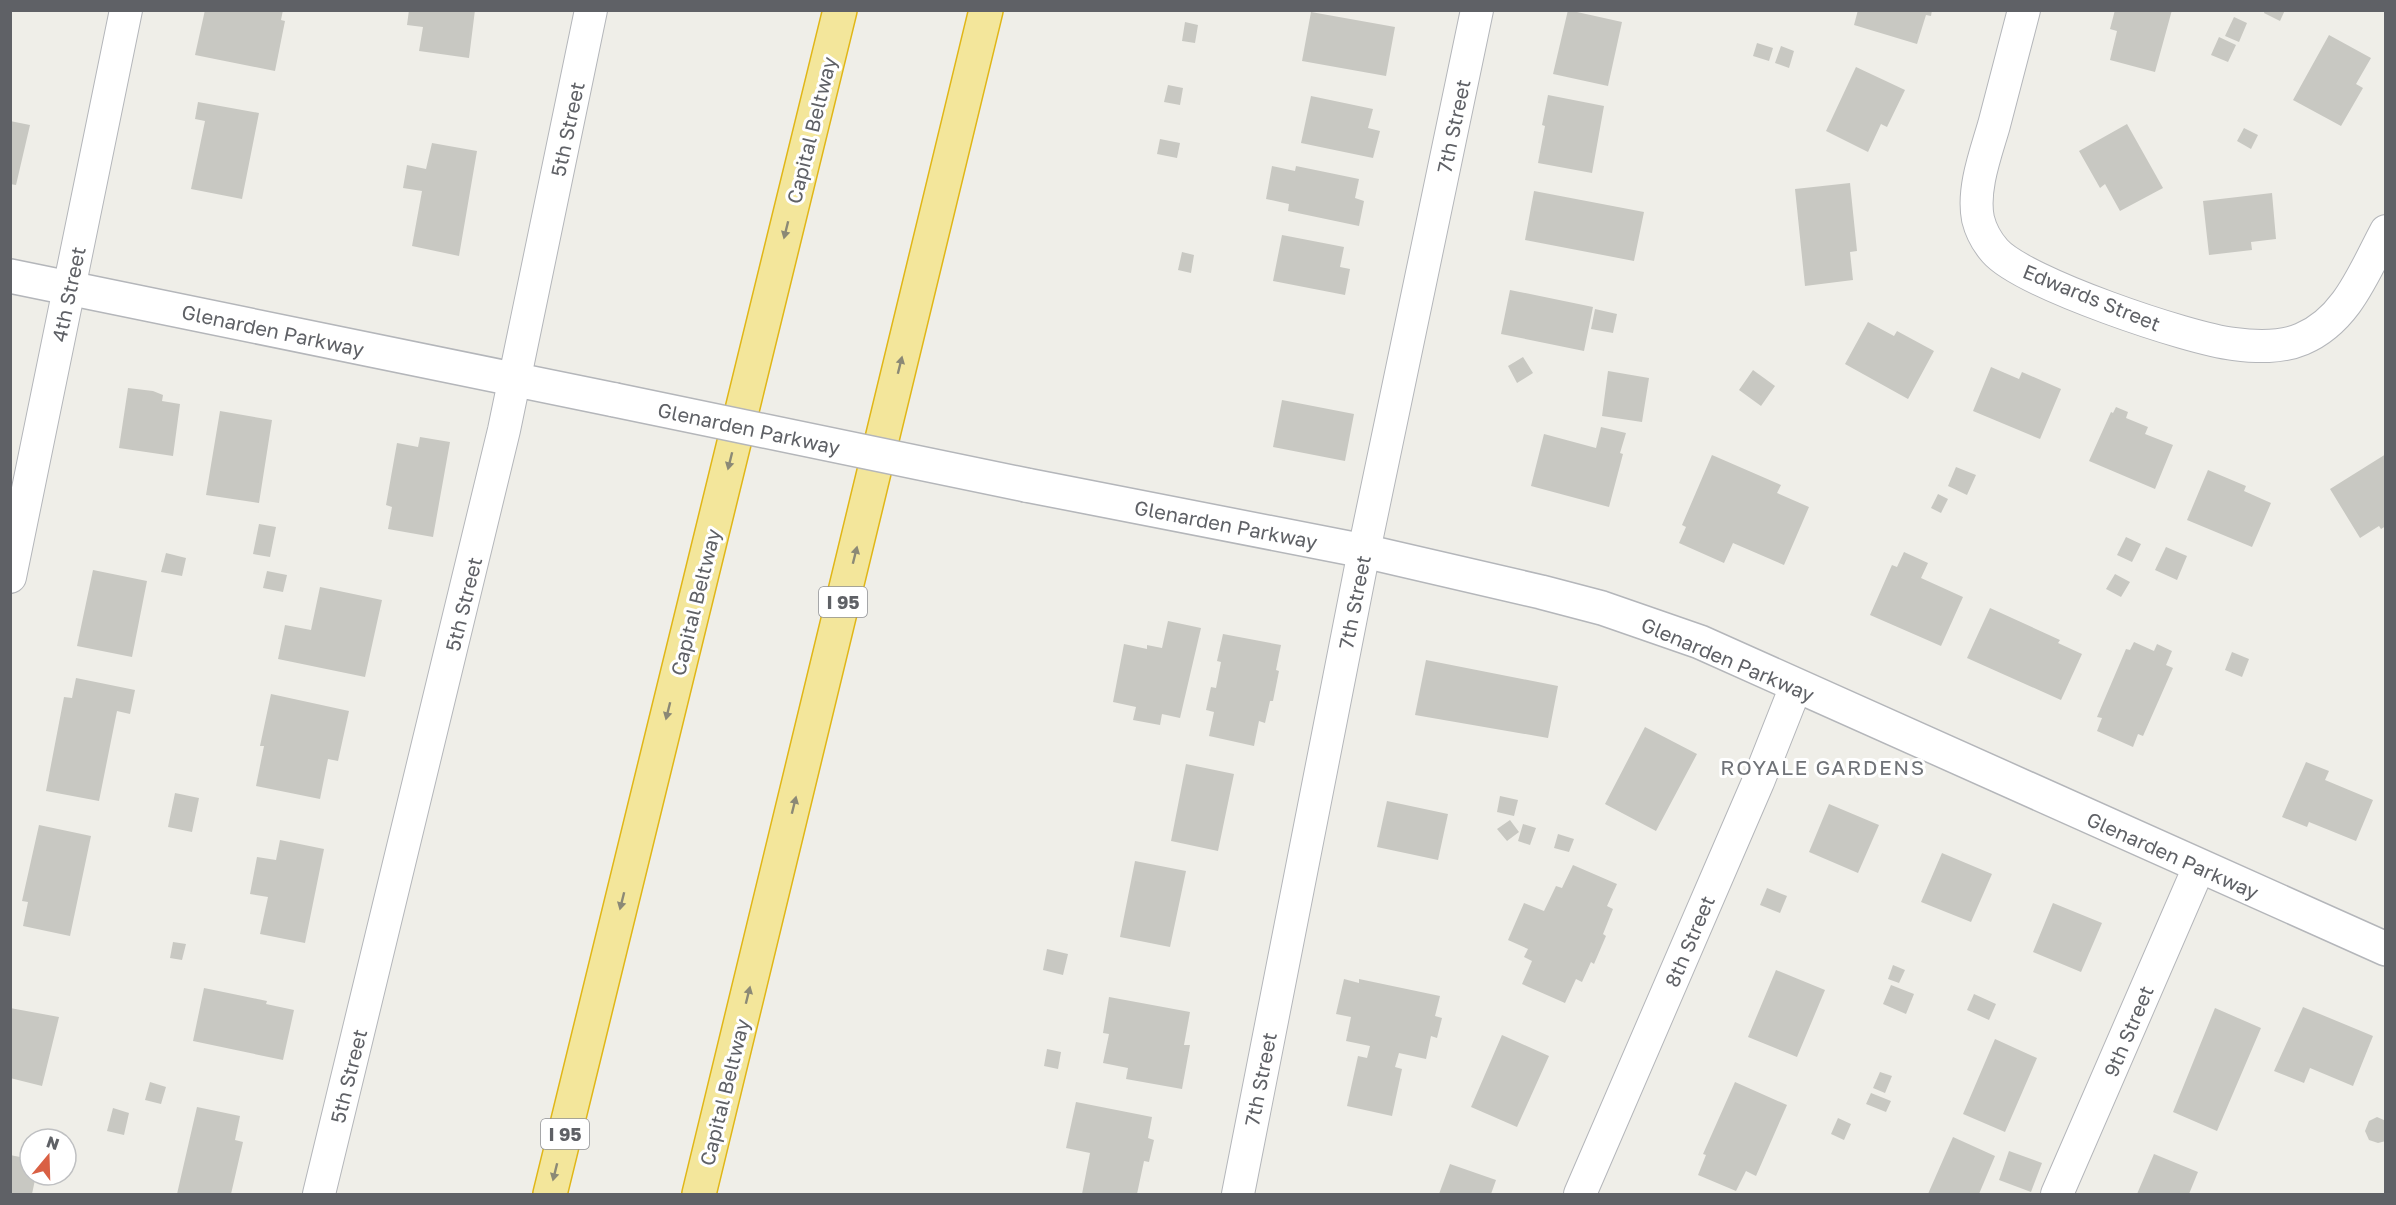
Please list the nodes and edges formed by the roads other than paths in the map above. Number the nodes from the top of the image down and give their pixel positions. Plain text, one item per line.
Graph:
1 (126, 10) edge
2 (591, 10) edge
3 (840, 10) edge
4 (986, 10) edge
5 (1477, 10) edge
6 (2024, 10) edge
7 (2385, 231) edge
8 (10, 276) edge
9 (69, 287) junction
10 (515, 380) junction
11 (1364, 551) junction
12 (10, 577) edge
13 (1796, 686) junction
14 (2199, 867) junction
15 (2385, 949) edge
16 (319, 1194) edge
17 (550, 1194) edge
18 (699, 1194) edge
19 (1238, 1194) edge
20 (1580, 1194) edge
21 (2057, 1194) edge

1 - 9 street, 4th Street
2 - 10 street, 5th Street
3 -> 17 highway, Capital Beltway / I 95
18 -> 4 highway, Capital Beltway / I 95
5 - 11 street, 7th Street
6 - 7 street, Edwards Street
8 - 9 street, Glenarden Parkway
9 - 10 street, Glenarden Parkway
9 - 12 street, 4th Street
10 - 11 street, Glenarden Parkway, bridge
10 - 16 street, 5th Street
11 - 13 street, Glenarden Parkway
11 - 19 street, 7th Street
13 - 14 street, Glenarden Parkway
13 - 20 street, 8th Street
14 - 15 street, Glenarden Parkway
14 - 21 street, 9th Street

